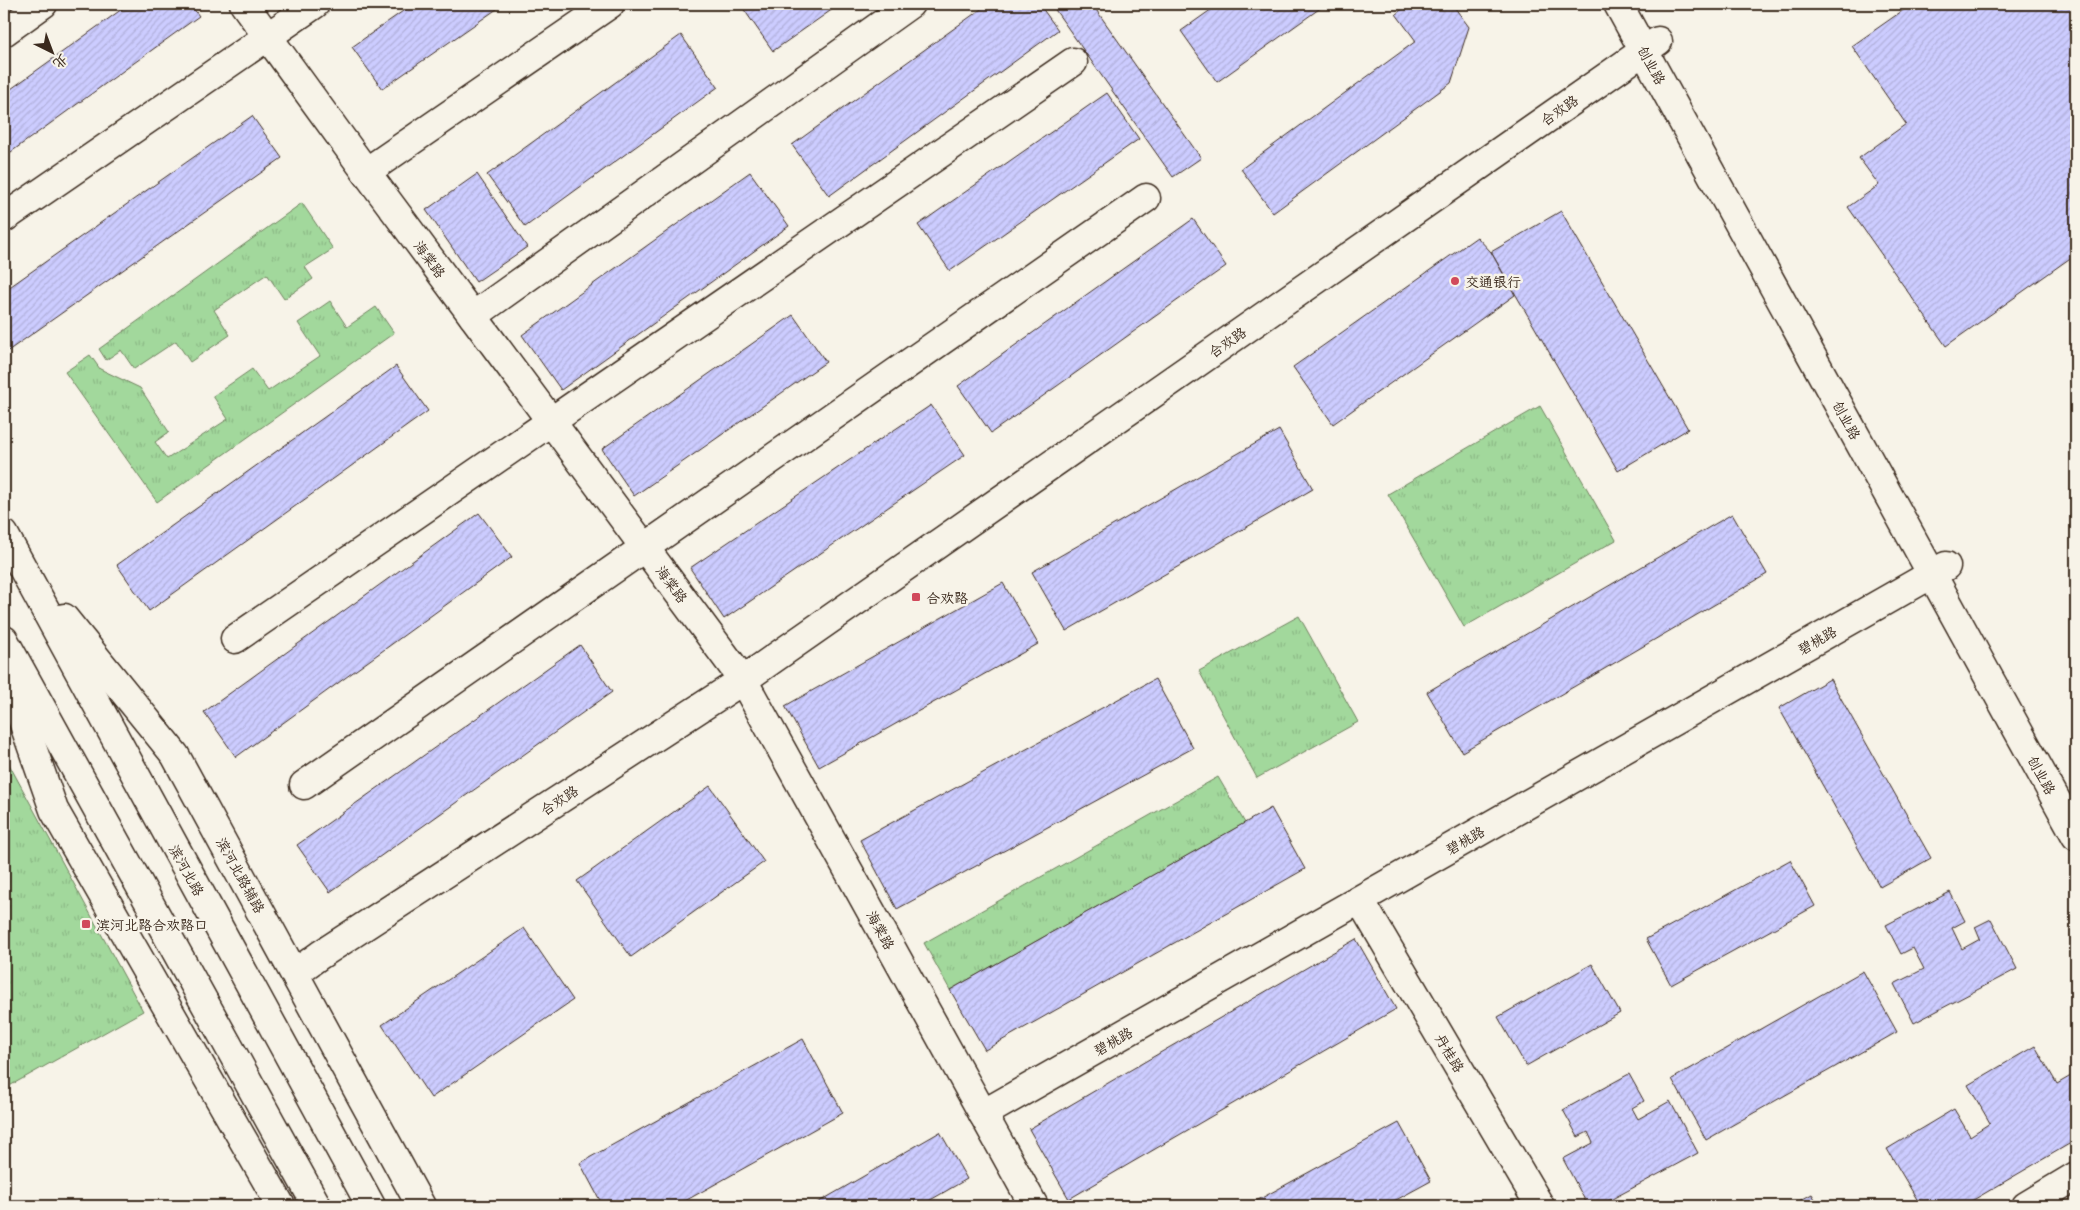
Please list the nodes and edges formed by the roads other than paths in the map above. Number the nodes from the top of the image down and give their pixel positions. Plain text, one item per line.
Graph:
1 (44, 4) edge
2 (244, 4) edge
3 (315, 4) edge
4 (610, 4) edge
5 (910, 4) edge
6 (1618, 4) edge
7 (1638, 4) edge
8 (4, 32) edge
9 (268, 36) junction
10 (1651, 46) junction
11 (1073, 62) dead end
12 (366, 172) junction
13 (1146, 198) dead end
14 (4, 218) edge
15 (472, 316) junction
16 (552, 422) junction
17 (4, 534) edge
18 (645, 548) junction
19 (23, 568) junction
20 (1939, 570) junction
21 (235, 639) dead end
22 (4, 640) edge
23 (4, 666) edge
24 (743, 680) junction
25 (304, 785) dead end
26 (2076, 801) edge
27 (2076, 836) edge
28 (1360, 900) junction
29 (295, 973) junction
30 (983, 1114) junction
31 (2076, 1176) edge
32 (281, 1206) edge
33 (318, 1206) edge
34 (371, 1206) edge
35 (422, 1206) edge
36 (1034, 1206) edge
37 (1540, 1206) edge
38 (2026, 1206) edge

1 - 8 street
2 - 9 street, 海棠路
3 - 9 street
4 - 12 street
5 - 15 street
6 - 10 street, 创业路
7 - 10 street, 创业路
9 - 12 street, 海棠路
9 - 14 street
10 - 20 street, 创业路
10 - 24 street, 合欢路
11 - 16 street
12 - 15 street, 海棠路
13 - 18 street
15 - 16 street, 海棠路
16 - 18 street, 海棠路
16 - 21 street
17 - 19 street, 滨河北路
18 - 24 street, 海棠路
18 - 25 street
19 - 29 street, 滨河北路辅路
19 - 34 street, 滨河北路
20 - 26 street, 创业路
20 - 27 street, 创业路
20 - 28 street, 碧桃路
22 - 33 street
23 - 32 street
24 - 29 street, 合欢路
24 - 30 street, 海棠路
28 - 30 street, 碧桃路
28 - 37 street, 丹桂路
29 - 35 street, 滨河北路辅路
30 - 36 street, 海棠路
31 - 38 street

